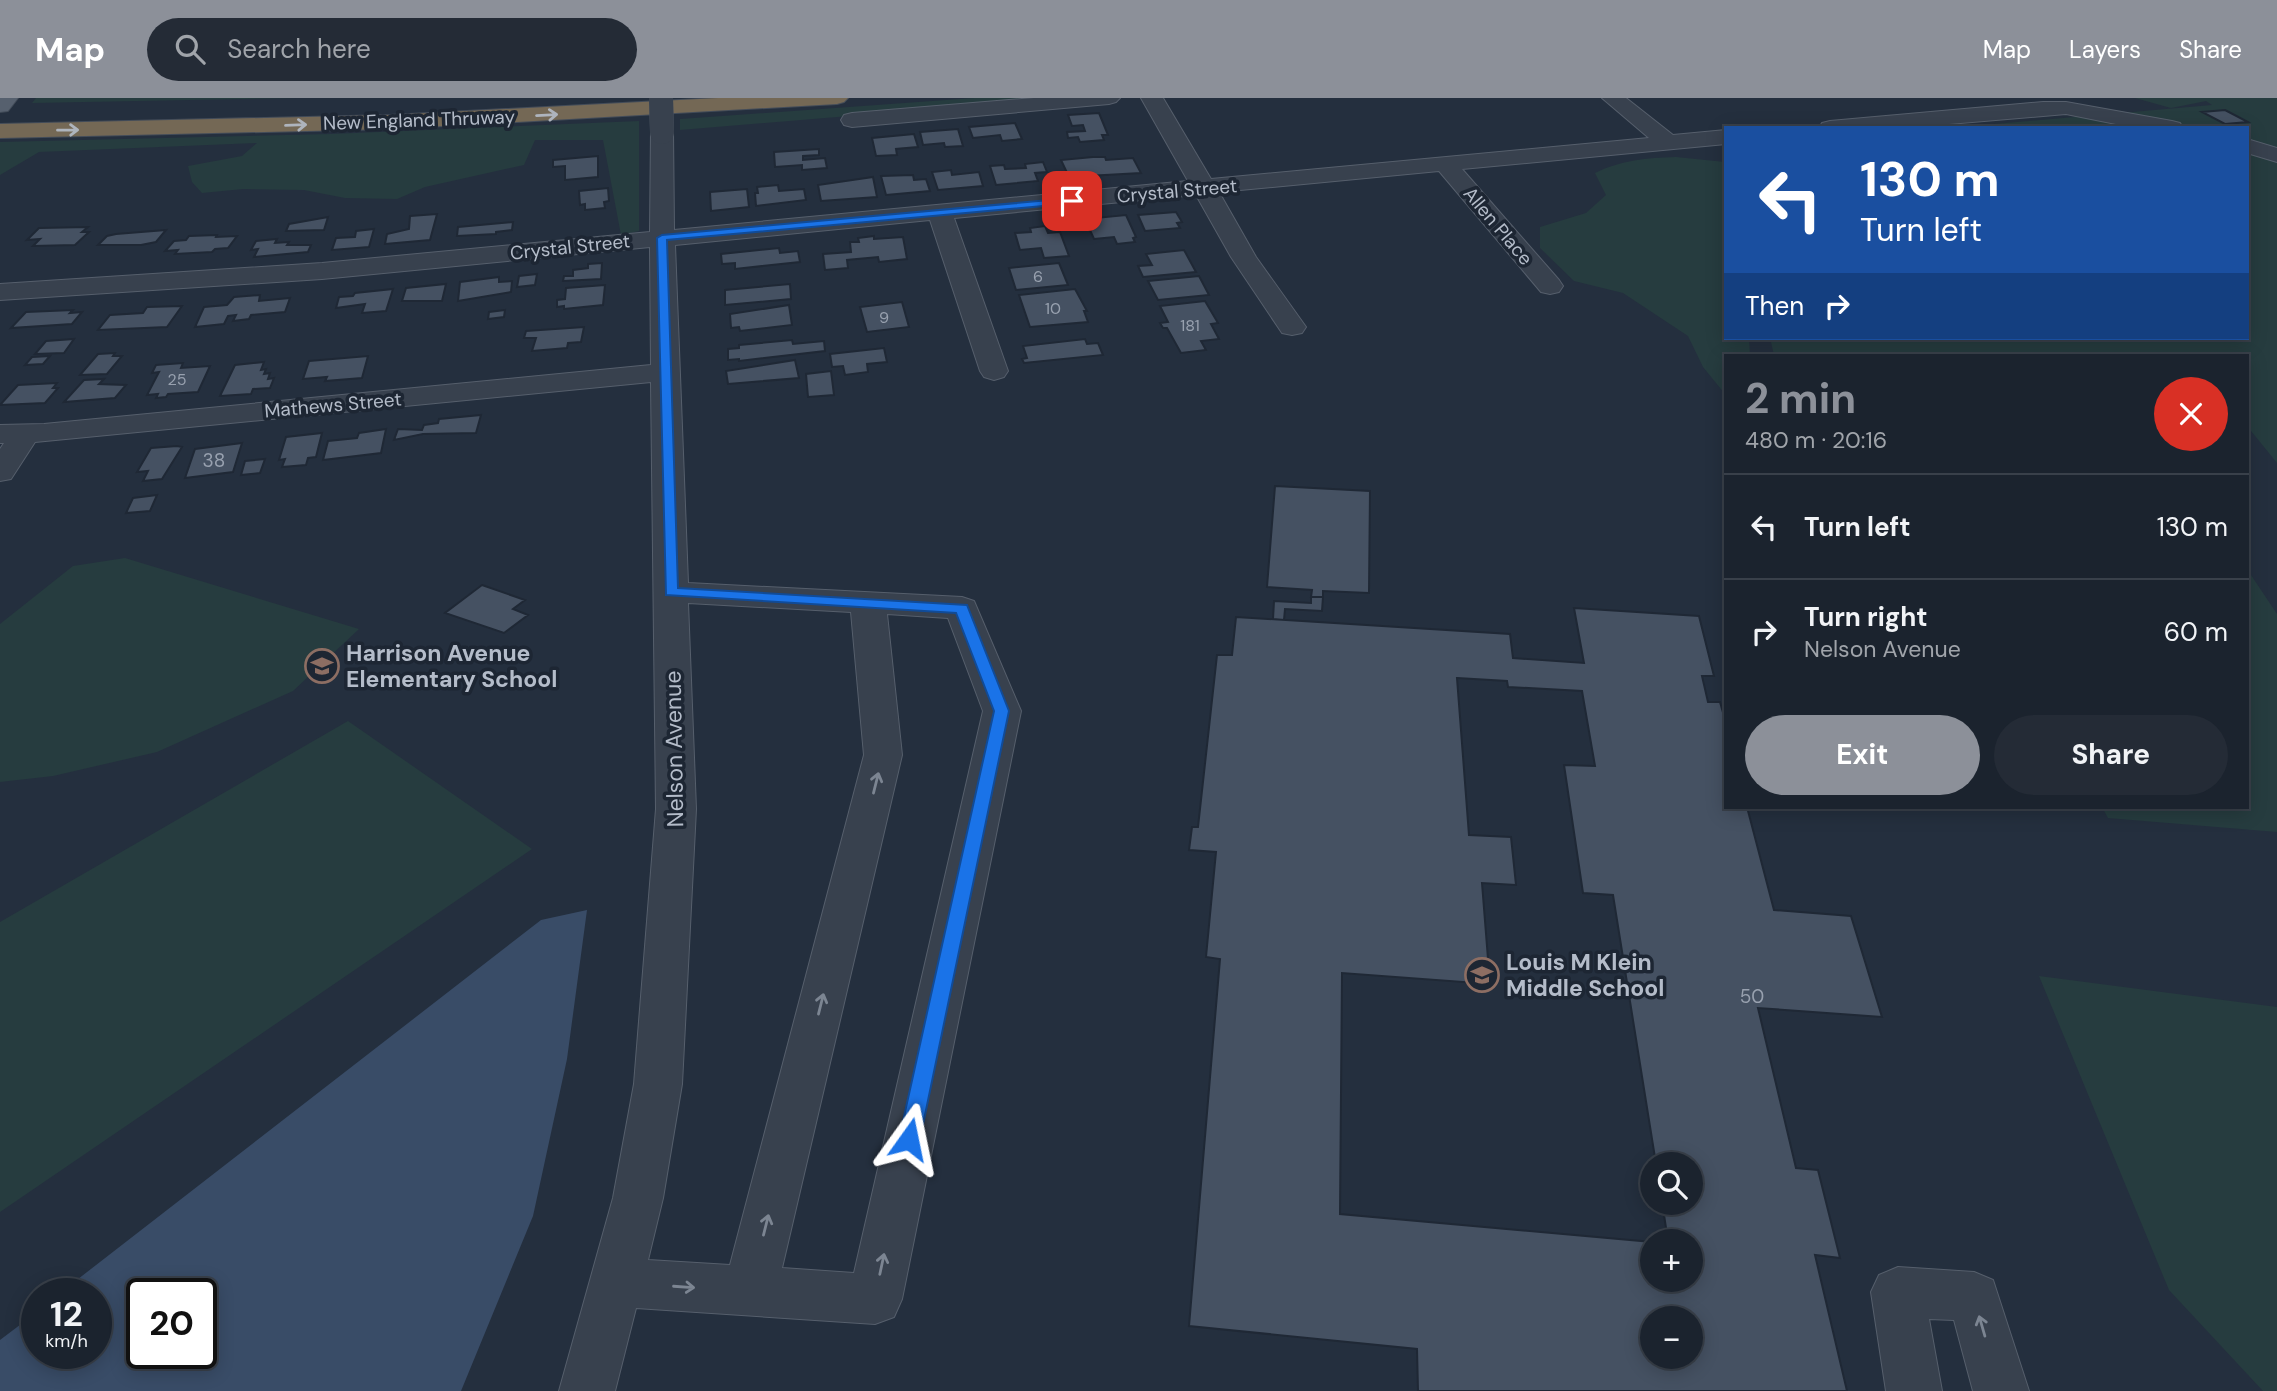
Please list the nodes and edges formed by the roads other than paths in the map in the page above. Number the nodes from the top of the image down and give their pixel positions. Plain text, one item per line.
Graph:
1 (7, 98) edge
2 (555, 98) edge
3 (837, 98) edge
4 (1109, 98) edge
5 (1152, 98) edge
6 (1613, 98) edge
7 (2077, 98) edge
8 (0, 106) edge
9 (0, 113) edge
10 (2100, 114) junction
11 (661, 115) edge
12 (852, 120) dead end
13 (1851, 126) edge
14 (2162, 126) edge
15 (0, 131) edge
16 (1724, 138) edge
17 (1669, 143) junction
18 (2249, 147) edge
19 (2277, 155) edge
20 (1446, 165) junction
21 (1205, 189) junction
22 (940, 214) junction
23 (662, 238) junction
24 (1550, 286) dead end
25 (0, 292) edge
26 (1292, 327) dead end
27 (994, 371) dead end
28 (665, 372) junction
29 (13, 434) edge
30 (0, 472) edge
31 (671, 592) junction
32 (868, 603) junction
33 (616, 1282) junction
34 (750, 1291) junction
35 (587, 1391) edge
36 (1914, 1391) edge
37 (2001, 1391) edge

1 - 8 main road
2 - 9 highway, New England Thruway
15 -> 3 highway, New England Thruway
4 - 12 street
5 - 21 street
6 - 17 street
7 - 10 street
10 - 13 street
10 - 14 street
11 - 23 street, Nelson Avenue
16 - 17 street, Crystal Street
17 - 20 street, Crystal Street
18 - 19 street
20 - 21 street, Crystal Street
20 - 24 street, Allen Place
21 - 22 street, Crystal Street
21 - 26 street
22 - 23 street, Crystal Street
22 - 27 street
23 - 25 street, Crystal Street
23 - 28 street, Nelson Avenue
28 - 29 street, Mathews Street
28 - 31 street, Nelson Avenue
29 - 30 street
31 - 32 street
31 - 33 street, Nelson Avenue
34 -> 32 street
34 -> 32 street
33 -> 34 street
33 - 35 street, Nelson Avenue
37 -> 36 street

